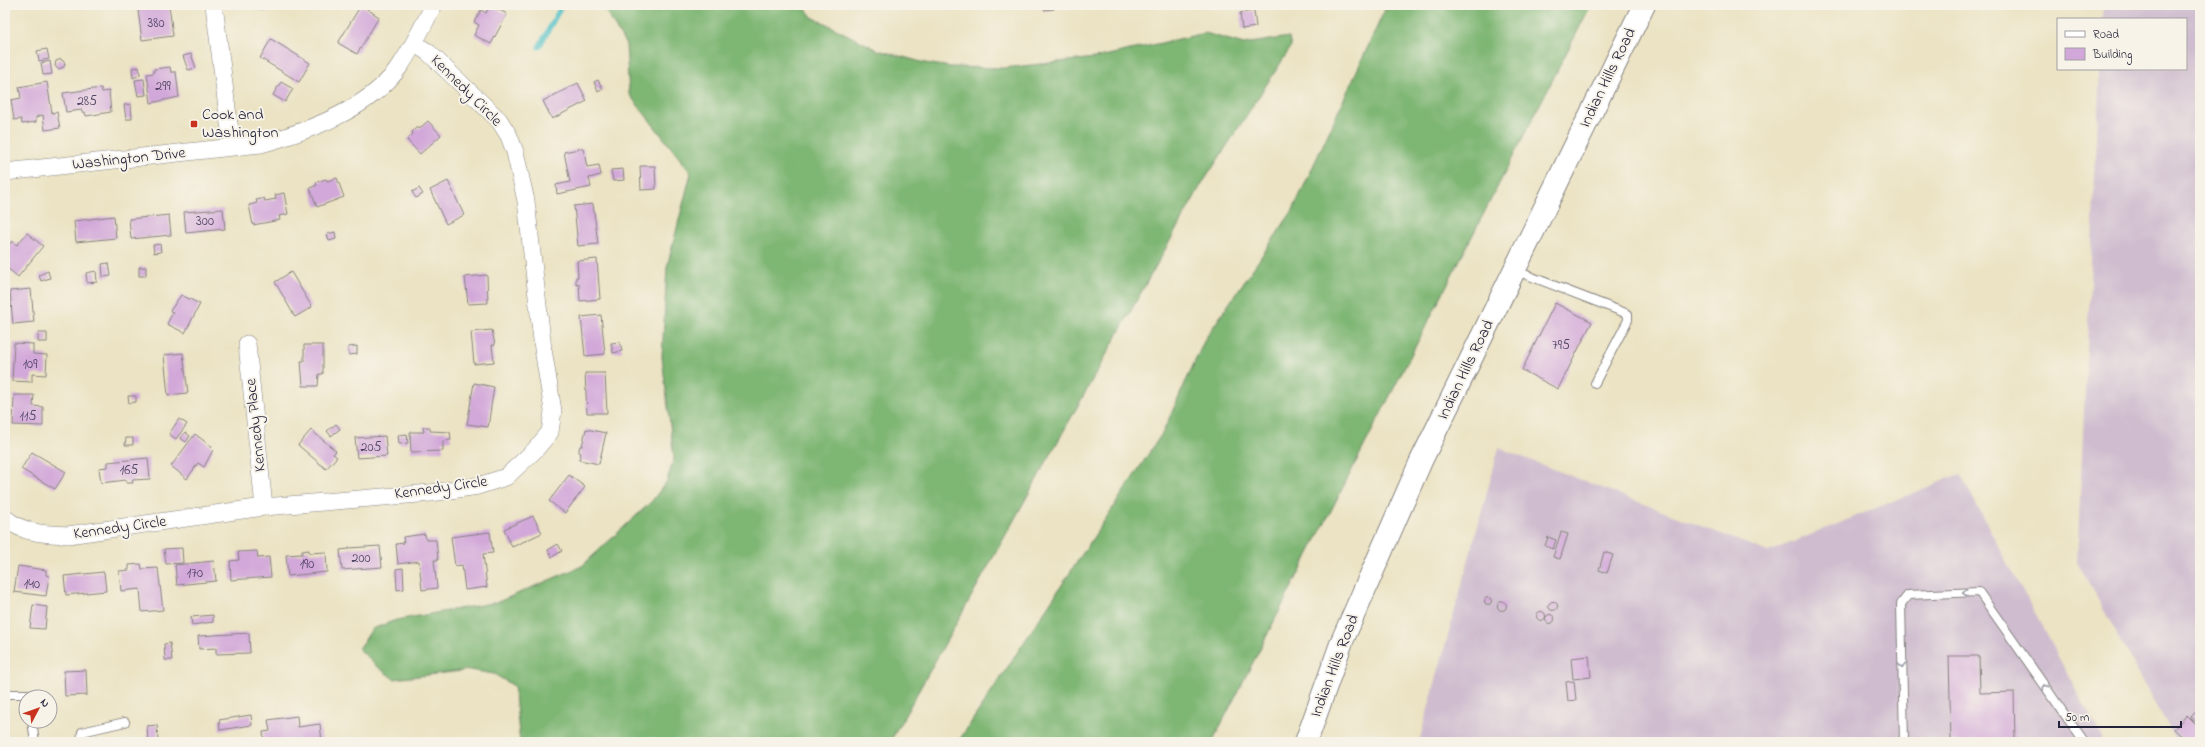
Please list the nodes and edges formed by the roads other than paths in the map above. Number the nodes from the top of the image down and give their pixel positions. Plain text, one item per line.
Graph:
1 (214, 5) edge
2 (434, 5) edge
3 (1644, 5) edge
4 (414, 43) junction
5 (234, 146) junction
6 (5, 172) edge
7 (1514, 270) junction
8 (247, 344) dead end
9 (1595, 384) dead end
10 (264, 507) junction
11 (5, 518) edge
12 (5, 694) edge
13 (18, 694) edge
14 (125, 722) dead end
15 (33, 729) edge
16 (35, 742) edge
17 (81, 742) edge
18 (1306, 742) edge
19 (1904, 742) edge
20 (2084, 742) edge

1 - 5 street
2 - 4 street, Washington Drive
3 - 7 street, Indian Hills Road
4 - 5 street, Washington Drive
4 - 10 street, Kennedy Circle
5 - 6 street, Washington Drive
7 - 9 lane
7 - 18 street, Indian Hills Road
8 - 10 street, Kennedy Place
10 - 11 street, Kennedy Circle
12 - 13 lane
14 - 17 lane
15 - 16 lane
20 -> 19 lane

